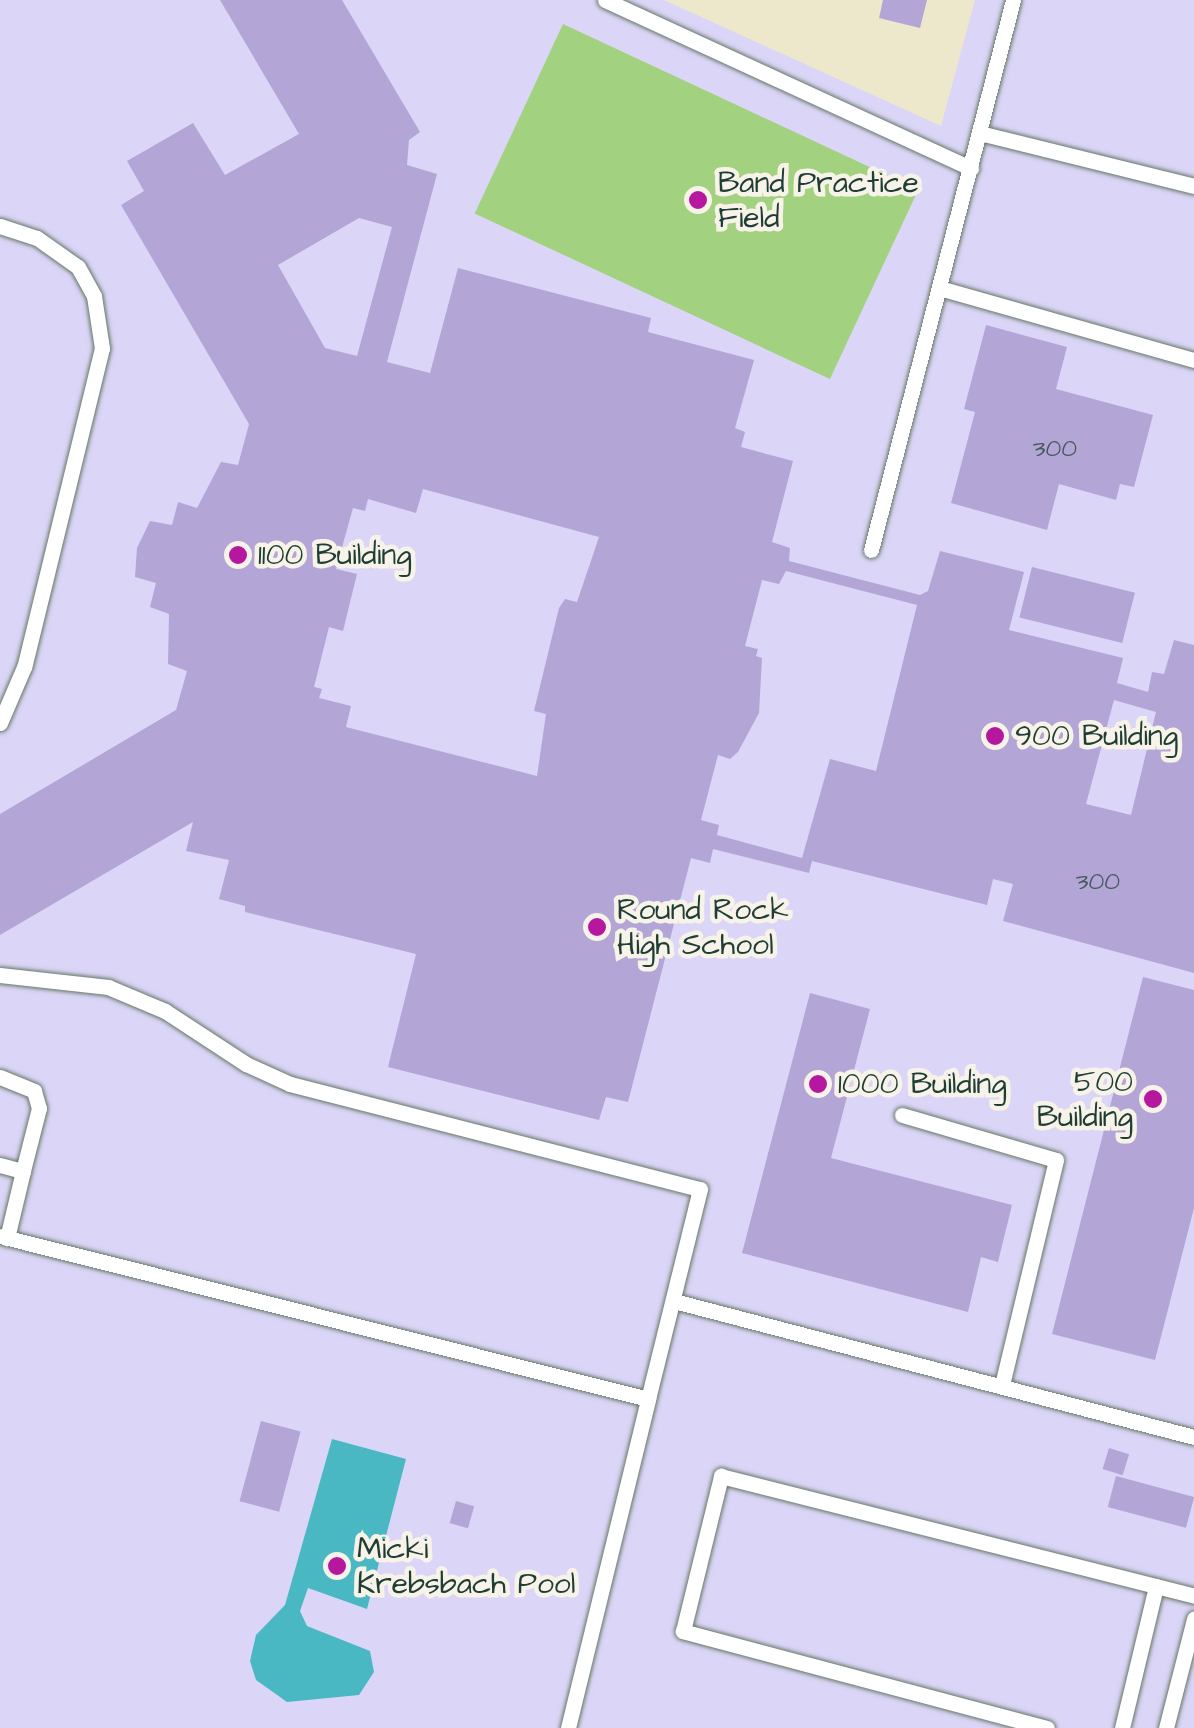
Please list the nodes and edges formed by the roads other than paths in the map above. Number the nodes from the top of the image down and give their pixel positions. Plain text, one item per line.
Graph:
1 (605, 0) edge
2 (1013, 0) edge
3 (980, 133) junction
4 (971, 168) junction
5 (1194, 186) edge
6 (0, 226) edge
7 (943, 289) junction
8 (1194, 360) edge
9 (871, 550) dead end
10 (0, 723) edge
11 (0, 975) edge
12 (0, 1077) edge
13 (902, 1115) dead end
14 (0, 1165) edge
15 (23, 1171) junction
16 (4, 1237) edge
17 (674, 1302) junction
18 (1002, 1384) junction
19 (648, 1399) junction
20 (1194, 1437) edge
21 (1156, 1586) junction
22 (1194, 1596) edge
23 (1194, 1618) edge
24 (568, 1728) edge
25 (1047, 1728) edge
26 (1122, 1728) edge
27 (1166, 1728) edge

1 - 4 lane
2 - 3 lane
3 - 4 lane
3 - 5 lane
4 - 7 lane
6 - 10 lane
7 - 8 lane
7 - 9 lane
11 - 17 lane
12 - 15 lane
13 - 18 lane
14 - 15 lane
15 - 16 lane
16 - 19 lane
17 - 18 lane
17 - 19 lane
18 - 20 lane
19 - 24 lane
21 - 22 lane
21 - 25 lane
21 - 26 lane
23 - 27 lane

